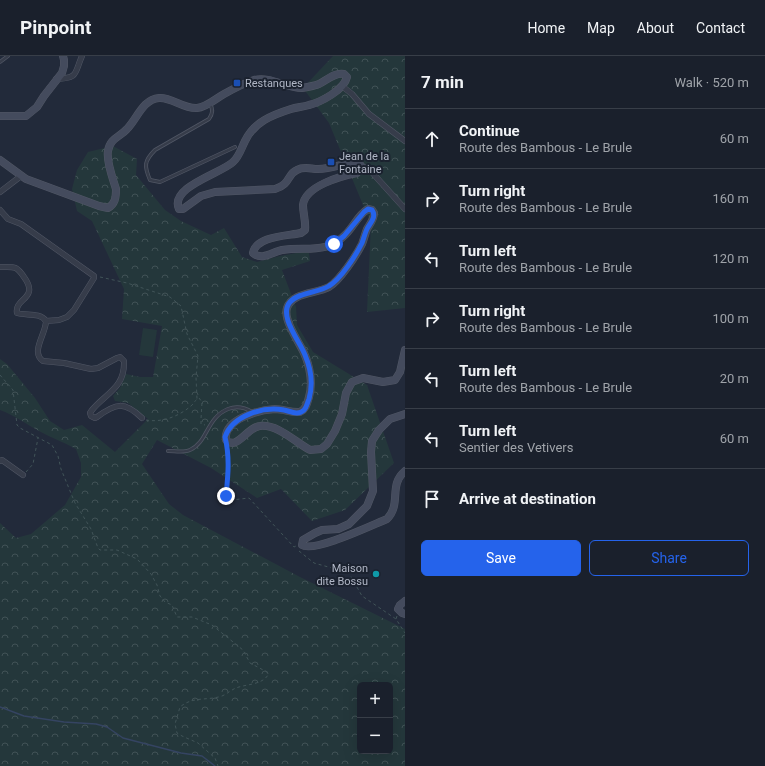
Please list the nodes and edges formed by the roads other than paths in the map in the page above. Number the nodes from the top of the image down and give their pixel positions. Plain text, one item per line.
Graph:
1 (8, 56) edge
2 (63, 56) edge
3 (82, 56) edge
4 (0, 62) edge
5 (56, 79) junction
6 (342, 86) junction
7 (210, 103) junction
8 (0, 116) edge
9 (405, 141) edge
10 (235, 147) dead end
11 (0, 160) edge
12 (362, 167) junction
13 (21, 176) junction
14 (0, 192) edge
15 (405, 209) edge
16 (0, 210) edge
17 (0, 267) edge
18 (46, 322) junction
19 (405, 350) edge
20 (254, 413) junction
21 (405, 414) edge
22 (142, 418) road end
23 (168, 451) dead end
24 (0, 461) edge
25 (405, 471) edge
26 (23, 475) road end
27 (405, 601) edge
28 (402, 613) edge

1 - 4 lane
2 - 5 main road
3 - 5 street
5 - 8 main road
6 - 7 main road
6 - 9 street
6 - 12 main road
7 - 10 lane
7 - 13 main road
11 - 13 main road
12 - 15 street
12 - 20 main road
13 - 14 street
16 - 18 street
17 - 18 street
18 - 22 street
19 - 20 main road
20 - 23 lane
21 - 25 main road
24 - 26 street
27 - 28 main road

